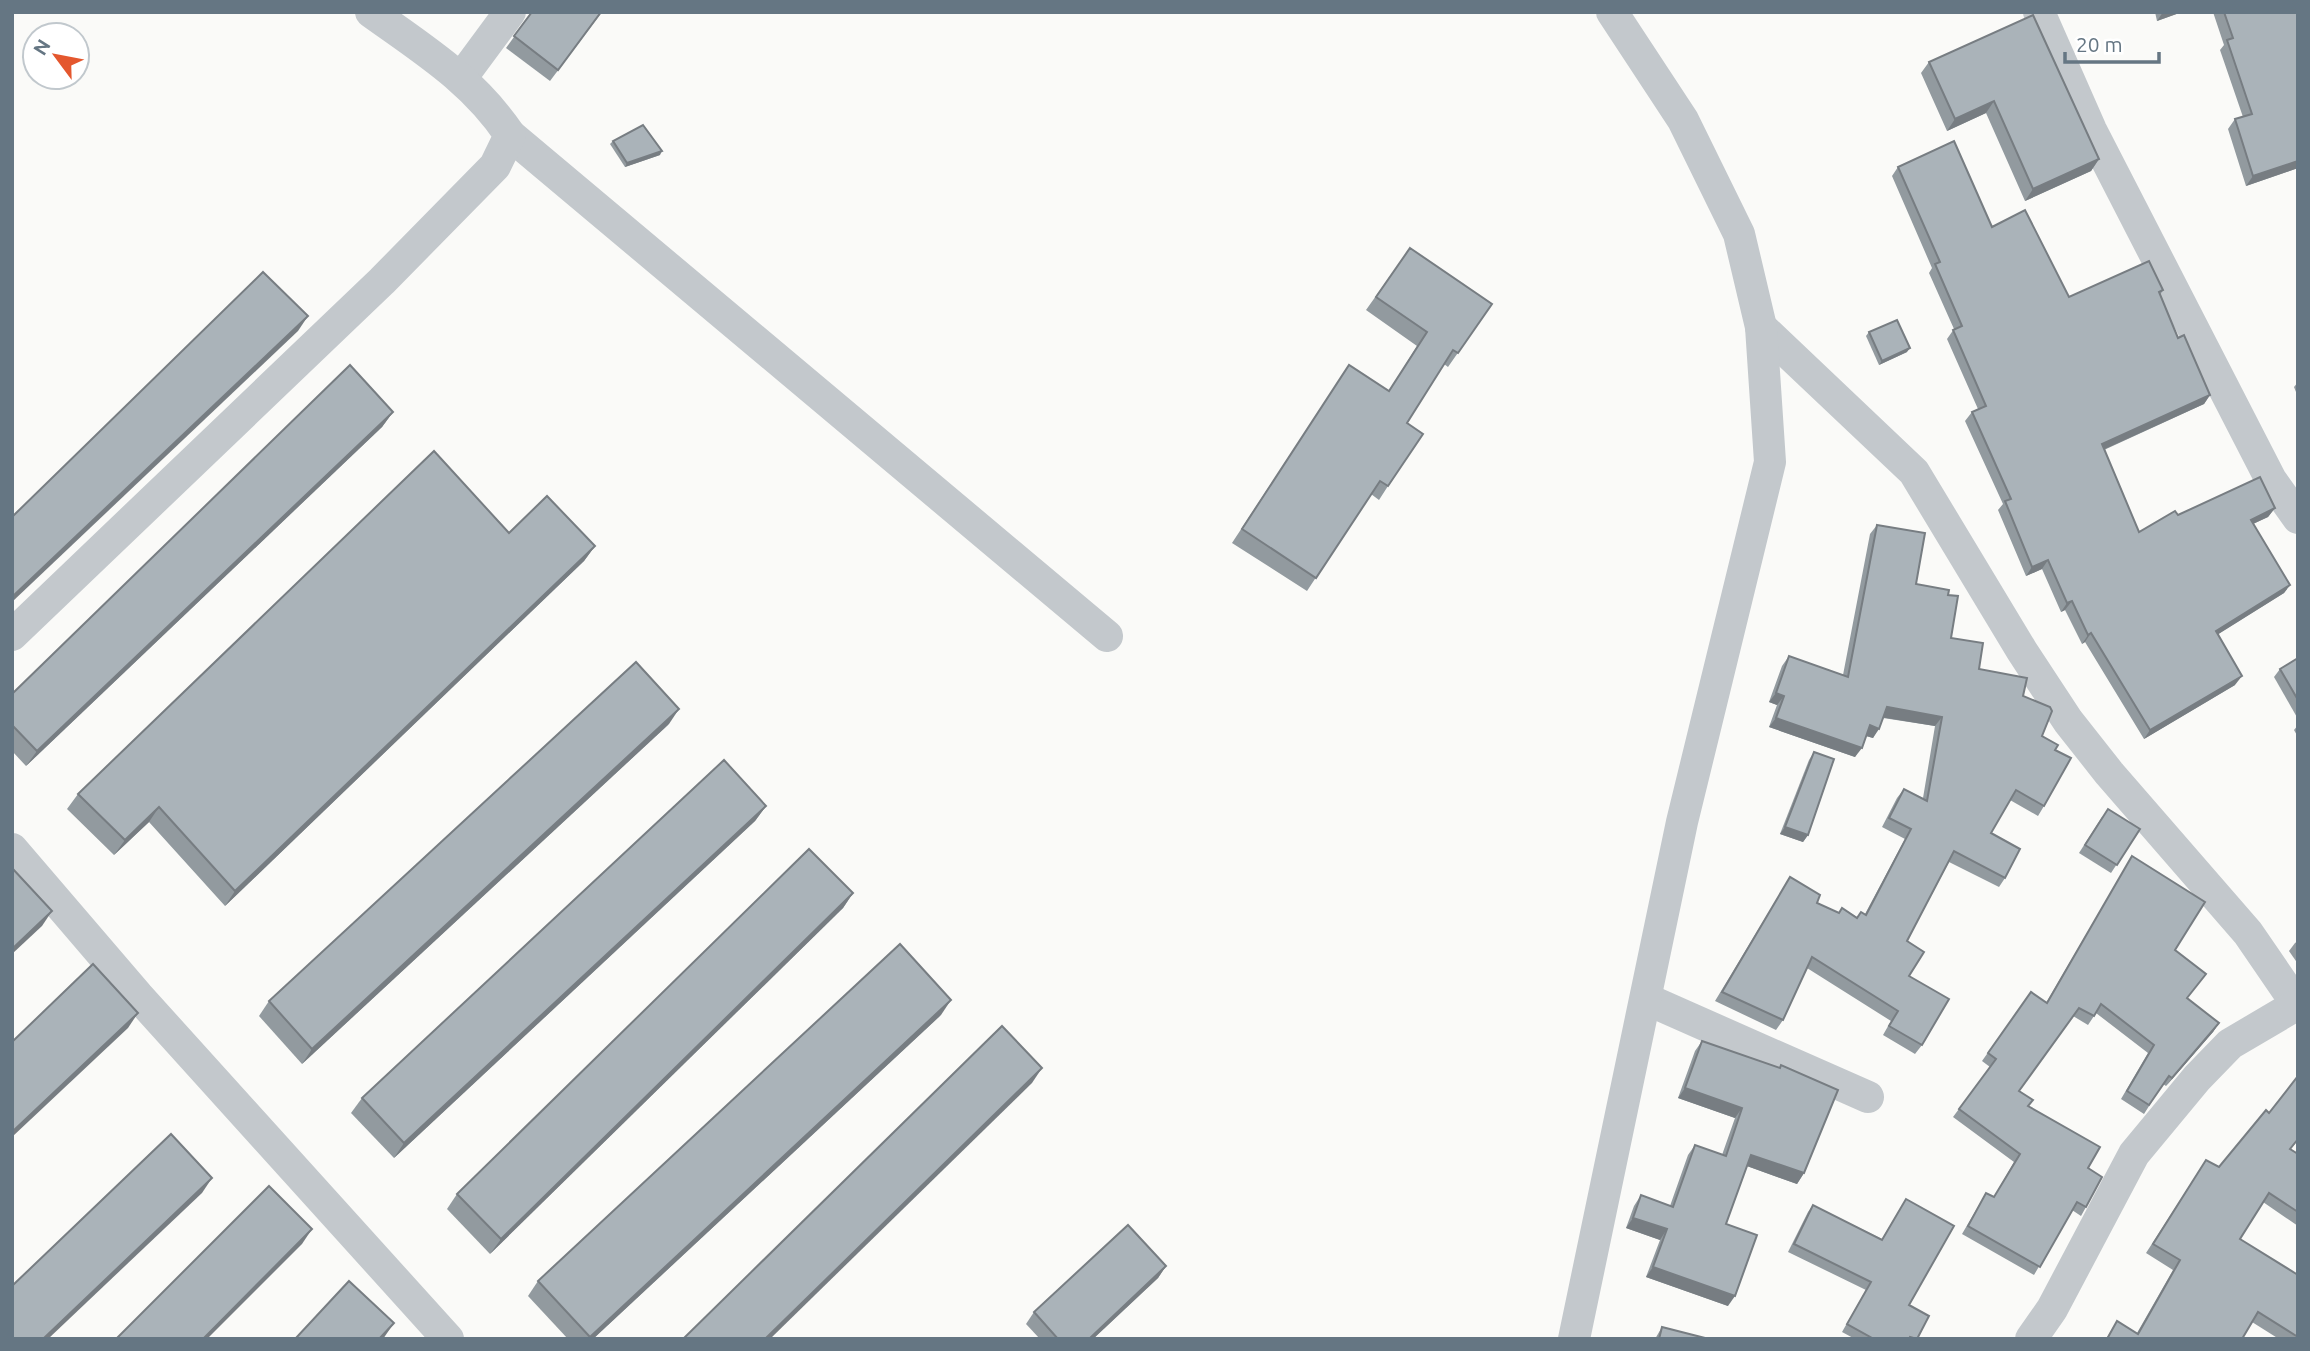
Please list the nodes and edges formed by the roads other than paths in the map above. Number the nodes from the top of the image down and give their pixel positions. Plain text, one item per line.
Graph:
1 (371, 12) edge
2 (510, 12) edge
3 (1612, 12) edge
4 (2039, 12) edge
5 (462, 77) junction
6 (510, 135) junction
7 (1761, 327) junction
8 (2298, 518) edge
9 (12, 635) edge
10 (1107, 636) dead end
11 (12, 849) edge
12 (1646, 999) junction
13 (2297, 1005) edge
14 (1868, 1097) dead end
15 (448, 1339) edge
16 (1574, 1339) edge
17 (2031, 1339) edge

1 - 5 street
2 - 5 street
3 - 7 street
4 - 8 street
5 - 6 street
6 - 9 street
6 - 10 street
7 - 12 street
7 - 13 street
11 - 15 street
12 - 14 street
12 - 16 street
13 - 17 street

